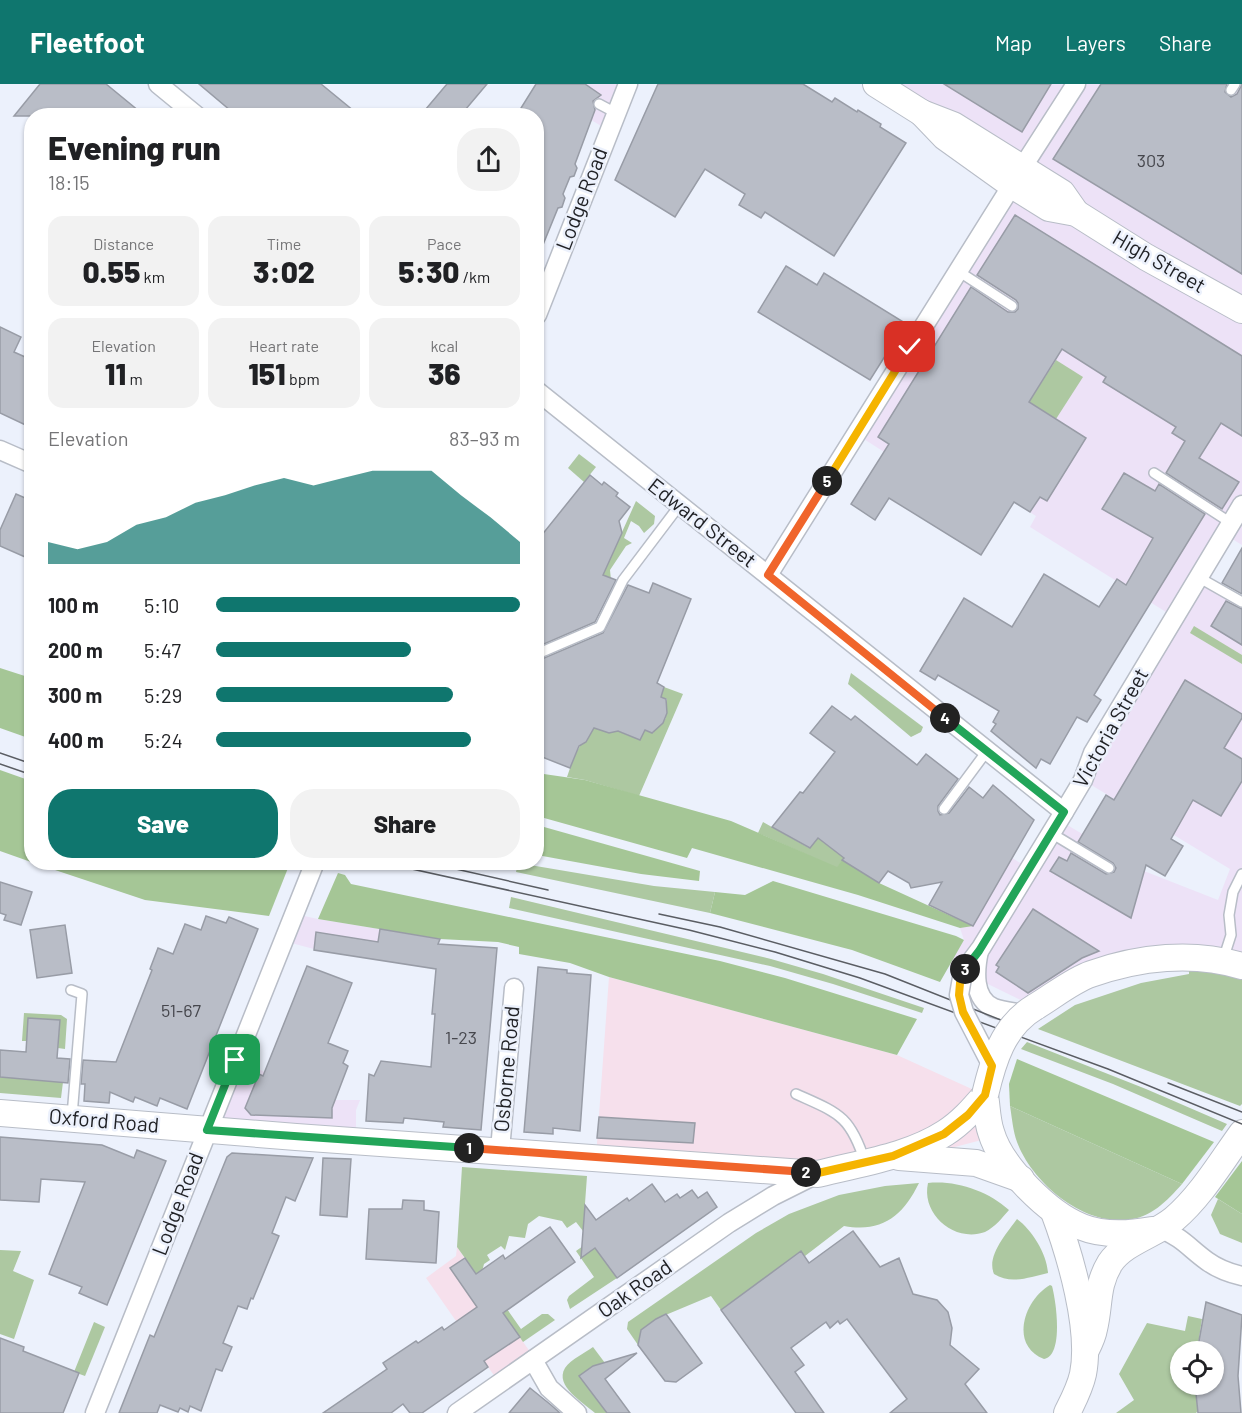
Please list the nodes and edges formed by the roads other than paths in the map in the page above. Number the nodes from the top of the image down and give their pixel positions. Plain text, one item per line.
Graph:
1 (158, 84) edge
2 (628, 84) edge
3 (876, 84) edge
4 (1076, 84) edge
5 (599, 104) dead end
6 (186, 108) edge
7 (616, 113) junction
8 (1017, 176) junction
9 (958, 271) junction
10 (544, 297) edge
11 (1012, 306) dead end
12 (1242, 310) edge
13 (544, 397) edge
14 (0, 450) edge
15 (24, 460) edge
16 (1154, 472) dead end
17 (1242, 505) edge
18 (679, 506) junction
19 (1231, 523) junction
20 (768, 575) junction
21 (1198, 577) junction
22 (1242, 602) edge
23 (544, 652) edge
24 (987, 751) junction
25 (944, 809) dead end
26 (1064, 812) junction
27 (1051, 833) junction
28 (1109, 868) dead end
29 (312, 870) edge
30 (1242, 874) edge
31 (1232, 963) edge
32 (970, 975) junction
33 (514, 988) dead end
34 (71, 990) dead end
35 (1029, 1010) junction
36 (992, 1066) junction
37 (796, 1094) dead end
38 (985, 1095) junction
39 (0, 1113) edge
40 (71, 1119) junction
41 (207, 1130) junction
42 (1242, 1133) edge
43 (500, 1150) junction
44 (893, 1156) junction
45 (865, 1162) junction
46 (818, 1173) junction
47 (1021, 1180) junction
48 (1054, 1212) junction
49 (1161, 1229) junction
50 (1242, 1276) edge
51 (1086, 1350) junction
52 (533, 1360) junction
53 (95, 1413) edge
54 (457, 1413) edge
55 (577, 1413) edge
56 (1067, 1413) edge

1 - 6 street
2 - 7 street, Lodge Road
3 - 8 street, High Street
4 - 8 street
5 - 7 lane
7 - 10 street, Lodge Road
8 - 9 street
8 - 12 street, High Street
9 - 11 lane
9 - 20 street
13 - 18 street, Edward Street
14 - 15 street
16 - 19 lane
17 - 19 street, Victoria Street
18 - 20 street, Edward Street
18 - 23 lane
19 - 21 street, Victoria Street
20 - 24 street, Edward Street
21 - 22 lane
21 - 26 street, Victoria Street
24 - 25 lane
24 - 26 street, Edward Street
26 - 27 street, Victoria Street
27 - 28 lane
27 - 32 street, Victoria Street
29 - 41 street, Lodge Road
30 - 31 lane
31 - 35 street
32 - 35 street
32 - 36 street, bridge
33 - 43 street, Osborne Road
34 - 40 lane
35 - 36 street, bridge
36 - 38 street, bridge
37 - 45 lane
38 - 44 street
38 - 47 street
39 - 40 street, Oxford Road
40 - 41 street, Oxford Road
41 - 43 street, Oxford Road
41 - 53 street, Lodge Road
42 - 49 street
43 - 46 street, Oxford Road
44 - 45 street, Oxford Road
44 - 47 street
45 - 46 street, Oxford Road
46 - 52 street, Oak Road
47 - 48 street
48 - 49 street
48 - 51 street
49 - 50 street
49 - 51 street
51 - 56 street
52 - 54 street, Oak Road
52 - 55 street

